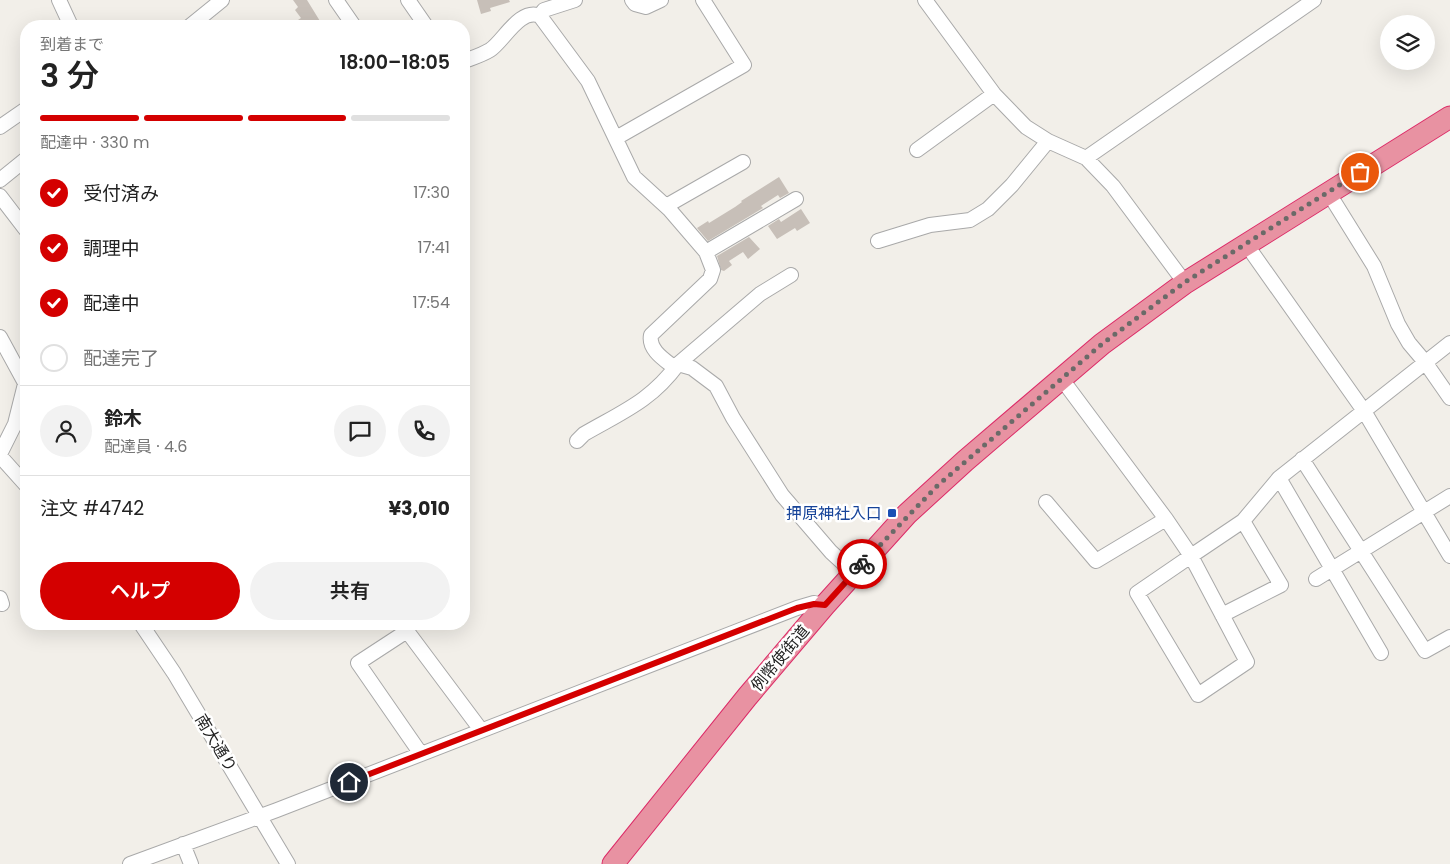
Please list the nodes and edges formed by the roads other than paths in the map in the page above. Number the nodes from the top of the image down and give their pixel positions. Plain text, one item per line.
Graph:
1 (60, 0) edge
2 (222, 0) edge
3 (336, 0) edge
4 (408, 0) edge
5 (575, 0) edge
6 (632, 0) edge
7 (662, 0) edge
8 (703, 0) edge
9 (925, 0) edge
10 (1314, 0) edge
11 (540, 16) junction
12 (68, 20) edge
13 (197, 20) edge
14 (350, 20) edge
15 (422, 20) edge
16 (470, 58) edge
17 (994, 94) junction
18 (20, 113) edge
19 (1450, 117) edge
20 (0, 127) edge
21 (616, 138) junction
22 (1048, 141) junction
23 (917, 150) dead end
24 (1086, 158) junction
25 (743, 162) dead end
26 (20, 164) edge
27 (0, 180) edge
28 (1328, 192) junction
29 (0, 196) edge
30 (796, 199) dead end
31 (666, 206) junction
32 (20, 222) edge
33 (878, 241) dead end
34 (1246, 244) junction
35 (706, 252) junction
36 (791, 275) dead end
37 (1185, 282) junction
38 (0, 337) edge
39 (1450, 342) edge
40 (1425, 362) junction
41 (677, 366) junction
42 (20, 372) edge
43 (1061, 378) junction
44 (1450, 398) edge
45 (20, 405) edge
46 (1364, 411) junction
47 (577, 442) dead end
48 (0, 455) edge
49 (1302, 459) junction
50 (20, 478) edge
51 (1279, 478) junction
52 (1450, 496) edge
53 (1046, 502) dead end
54 (1423, 512) junction
55 (1166, 519) junction
56 (1242, 521) junction
57 (1361, 551) junction
58 (1191, 556) junction
59 (1450, 556) edge
60 (1331, 570) junction
61 (854, 572) junction
62 (1316, 579) dead end
63 (825, 605) junction
64 (1222, 615) junction
65 (144, 630) edge
66 (1450, 637) edge
67 (1380, 653) dead end
68 (481, 730) junction
69 (421, 754) junction
70 (260, 816) junction
71 (184, 844) junction
72 (138, 863) edge
73 (191, 864) edge
74 (288, 864) edge
75 (613, 864) edge

1 - 12 street
2 - 13 street
3 - 14 street
4 - 15 street
5 - 11 street
6 - 7 street
8 - 21 street
9 - 17 street
10 - 24 street
11 - 16 street
11 - 21 street
17 - 22 street
17 - 23 street
18 - 20 street
19 - 28 highway, 例幣使街道
21 - 31 street
22 - 24 street
22 - 33 street
24 - 37 street
25 - 31 street
26 - 27 street
28 - 34 highway, 例幣使街道
28 - 40 street
29 - 32 street
30 - 35 street
31 - 35 street
34 - 37 highway, 例幣使街道
34 - 46 street
35 - 41 street
36 - 41 street
37 - 43 highway, 例幣使街道
38 - 42 street
39 - 40 street
40 - 44 street
40 - 46 street
41 - 47 street
41 - 61 street
43 - 55 street
43 - 61 highway, 例幣使街道
45 - 48 street
46 - 49 street
46 - 54 street
48 - 50 street
49 - 51 street
49 - 57 street
51 - 56 street
51 - 60 street
52 - 54 street
53 - 55 street
54 - 57 street
54 - 59 street
55 - 58 street
56 - 58 street
56 - 64 street
57 - 60 street
57 - 66 street
58 - 64 street
58 - 64 street
60 - 62 street
60 - 67 street
61 - 63 highway, 例幣使街道
63 - 68 street
63 - 75 highway, 例幣使街道
65 - 70 street, 南大通り
68 - 69 street
68 - 69 street
69 - 70 street
70 - 71 street
70 - 74 street, 南大通り
71 - 72 street
71 - 73 street

